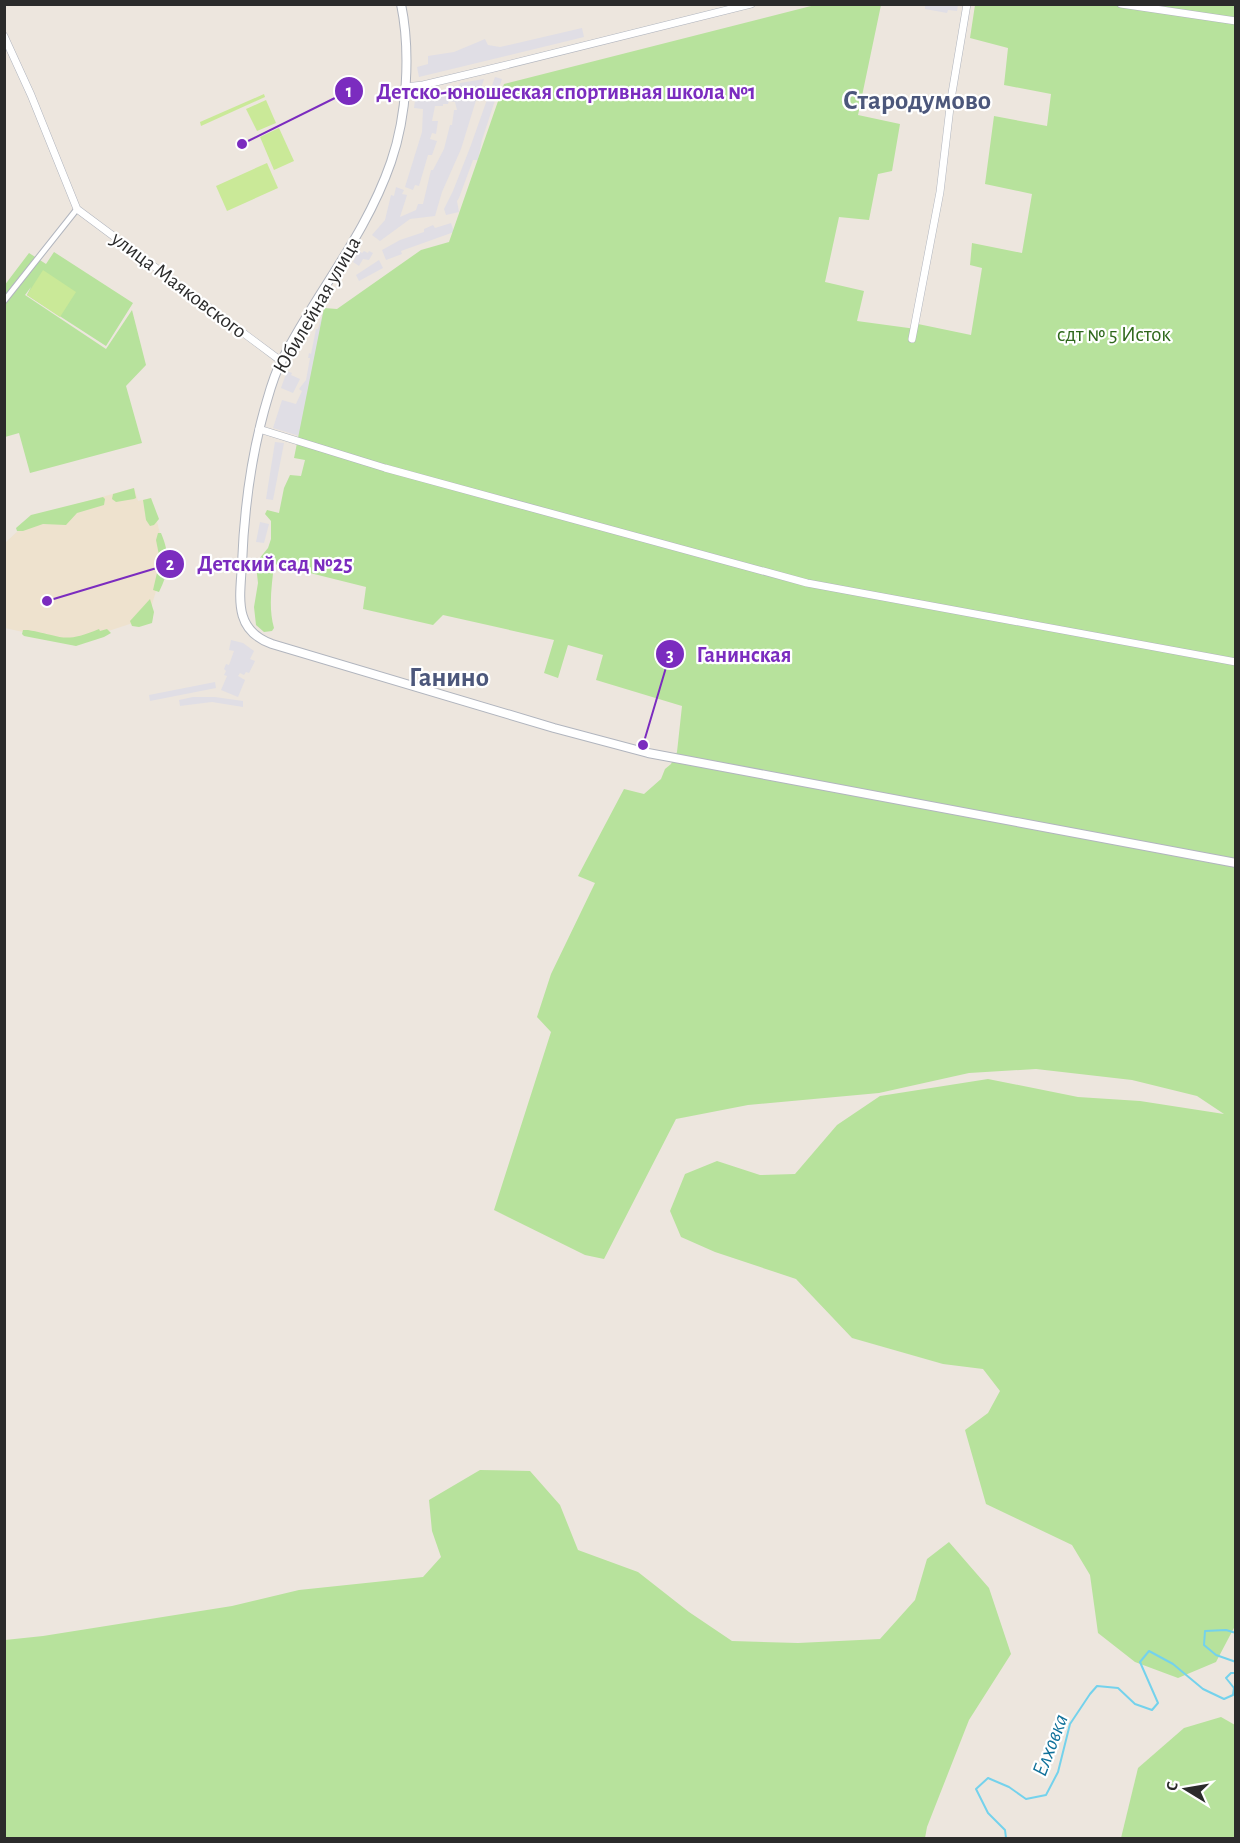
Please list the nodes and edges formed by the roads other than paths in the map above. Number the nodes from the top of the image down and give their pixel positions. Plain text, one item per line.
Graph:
1 (401, 4) edge
2 (751, 4) edge
3 (967, 4) edge
4 (1121, 4) edge
5 (1236, 21) edge
6 (4, 36) edge
7 (405, 87) junction
8 (77, 208) junction
9 (4, 301) edge
10 (912, 339) dead end
11 (281, 361) junction
12 (259, 429) junction
13 (1236, 662) edge
14 (1236, 863) edge

1 - 7 street, Юбилейная улица
2 - 7 street
3 - 10 street
4 - 5 street
6 - 8 street
7 - 11 street, Юбилейная улица
8 - 9 street
8 - 11 street, улица Маяковского
11 - 12 street, Юбилейная улица
12 - 13 street
12 - 14 street, Юбилейная улица

